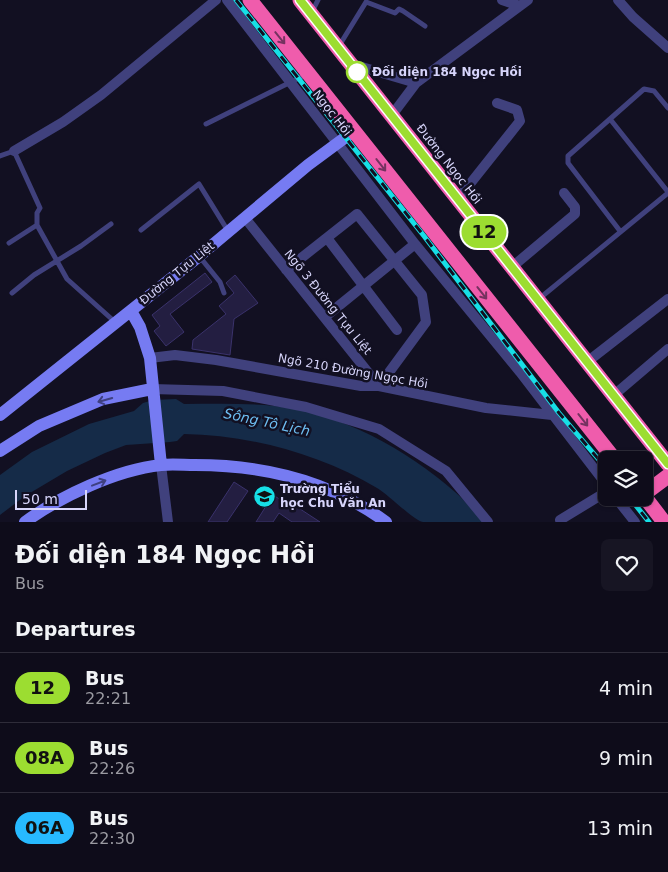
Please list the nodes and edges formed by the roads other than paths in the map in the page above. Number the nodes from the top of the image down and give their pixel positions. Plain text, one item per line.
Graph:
1 (216, 0) edge
2 (227, 0) edge
3 (250, 0) edge
4 (300, 0) edge
5 (318, 0) edge
6 (502, 0) edge
7 (618, 0) edge
8 (524, 3) edge
9 (311, 15) junction
10 (424, 26) dead end
11 (667, 45) edge
12 (340, 51) junction
13 (308, 73) junction
14 (292, 83) junction
15 (416, 83) junction
16 (497, 103) dead end
17 (668, 108) edge
18 (392, 114) junction
19 (610, 119) junction
20 (206, 124) dead end
21 (354, 131) junction
22 (338, 141) junction
23 (14, 151) junction
24 (0, 156) edge
25 (668, 192) edge
26 (564, 193) dead end
27 (458, 199) junction
28 (245, 218) junction
29 (111, 224) dead end
30 (37, 225) junction
31 (141, 230) dead end
32 (620, 231) junction
33 (228, 232) junction
34 (327, 238) junction
35 (10, 243) dead end
36 (415, 244) junction
37 (199, 256) junction
38 (56, 261) junction
39 (393, 261) junction
40 (512, 267) junction
41 (286, 270) junction
42 (363, 286) junction
43 (12, 293) dead end
44 (224, 293) dead end
45 (668, 299) edge
46 (538, 300) junction
47 (131, 311) junction
48 (325, 317) junction
49 (116, 322) junction
50 (397, 330) dead end
51 (668, 349) edge
52 (150, 358) junction
53 (587, 362) junction
54 (379, 386) junction
55 (153, 393) junction
56 (614, 396) junction
57 (0, 415) edge
58 (552, 415) junction
59 (0, 450) edge
60 (608, 451) edge
61 (161, 460) junction
62 (668, 464) edge
63 (598, 474) edge
64 (668, 476) edge
65 (653, 488) edge
66 (598, 497) edge
67 (622, 506) edge
68 (652, 506) edge
69 (560, 520) dead end
70 (25, 522) edge
71 (168, 522) edge
72 (386, 522) edge
73 (488, 522) edge
74 (635, 522) edge
75 (664, 522) edge

1 - 23 street
2 - 14 street, Ngọc Hồi
3 -> 13 highway
4 - 9 highway, Đường Ngọc Hồi
5 - 9 lane
6 - 8 street
7 - 11 street
8 - 15 street
9 - 12 highway, Đường Ngọc Hồi
10 - 12 lane
12 - 15 street
12 - 18 highway, Đường Ngọc Hồi
13 - 14 lane
13 - 21 highway
14 - 20 lane
14 - 22 street, Ngọc Hồi
15 - 18 street
16 - 27 street
17 - 19 lane
18 - 27 highway, Đường Ngọc Hồi
19 - 25 lane
19 - 32 lane
21 - 22 street, Đường Tựu Liệt
21 -> 60 highway
22 - 28 street, Đường Tựu Liệt
22 - 36 street, Ngọc Hồi
23 - 24 lane
23 - 30 lane
25 - 32 lane
26 - 40 street
27 - 40 highway, Đường Ngọc Hồi
28 - 33 street, Đường Tựu Liệt
28 - 41 street, Ngõ 3 Đường Tựu Liệt
29 - 38 lane
30 - 35 lane
30 - 38 lane
31 - 33 lane
32 - 46 lane
33 - 37 street, Đường Tựu Liệt
34 - 39 street
34 - 41 street
34 - 42 street
36 - 39 street
36 - 58 street, Ngọc Hồi
37 - 44 lane
37 - 47 street, Đường Tựu Liệt
38 - 43 lane
38 - 49 lane
39 - 42 street
39 - 54 street
40 - 46 highway, Đường Ngọc Hồi
41 - 48 street, Ngõ 3 Đường Tựu Liệt
42 - 48 street
42 - 50 street
45 - 53 street
46 - 53 highway, Đường Ngọc Hồi
47 - 49 street, Đường Tựu Liệt
47 - 52 street
48 - 54 street, Ngõ 3 Đường Tựu Liệt
49 - 57 street, Đường Tựu Liệt
51 - 56 street
52 - 54 street, Ngõ 210 Đường Ngọc Hồi
52 - 55 street
53 - 56 highway, Đường Ngọc Hồi
54 - 58 street, Ngõ 210 Đường Ngọc Hồi
55 -> 59 street
55 - 61 street
55 - 73 street
56 - 62 highway, Đường Ngọc Hồi
58 - 63 street, Ngọc Hồi
70 -> 61 street
61 - 71 street
61 - 72 street
64 - 65 highway
66 - 69 street
67 - 74 street
68 - 75 highway

